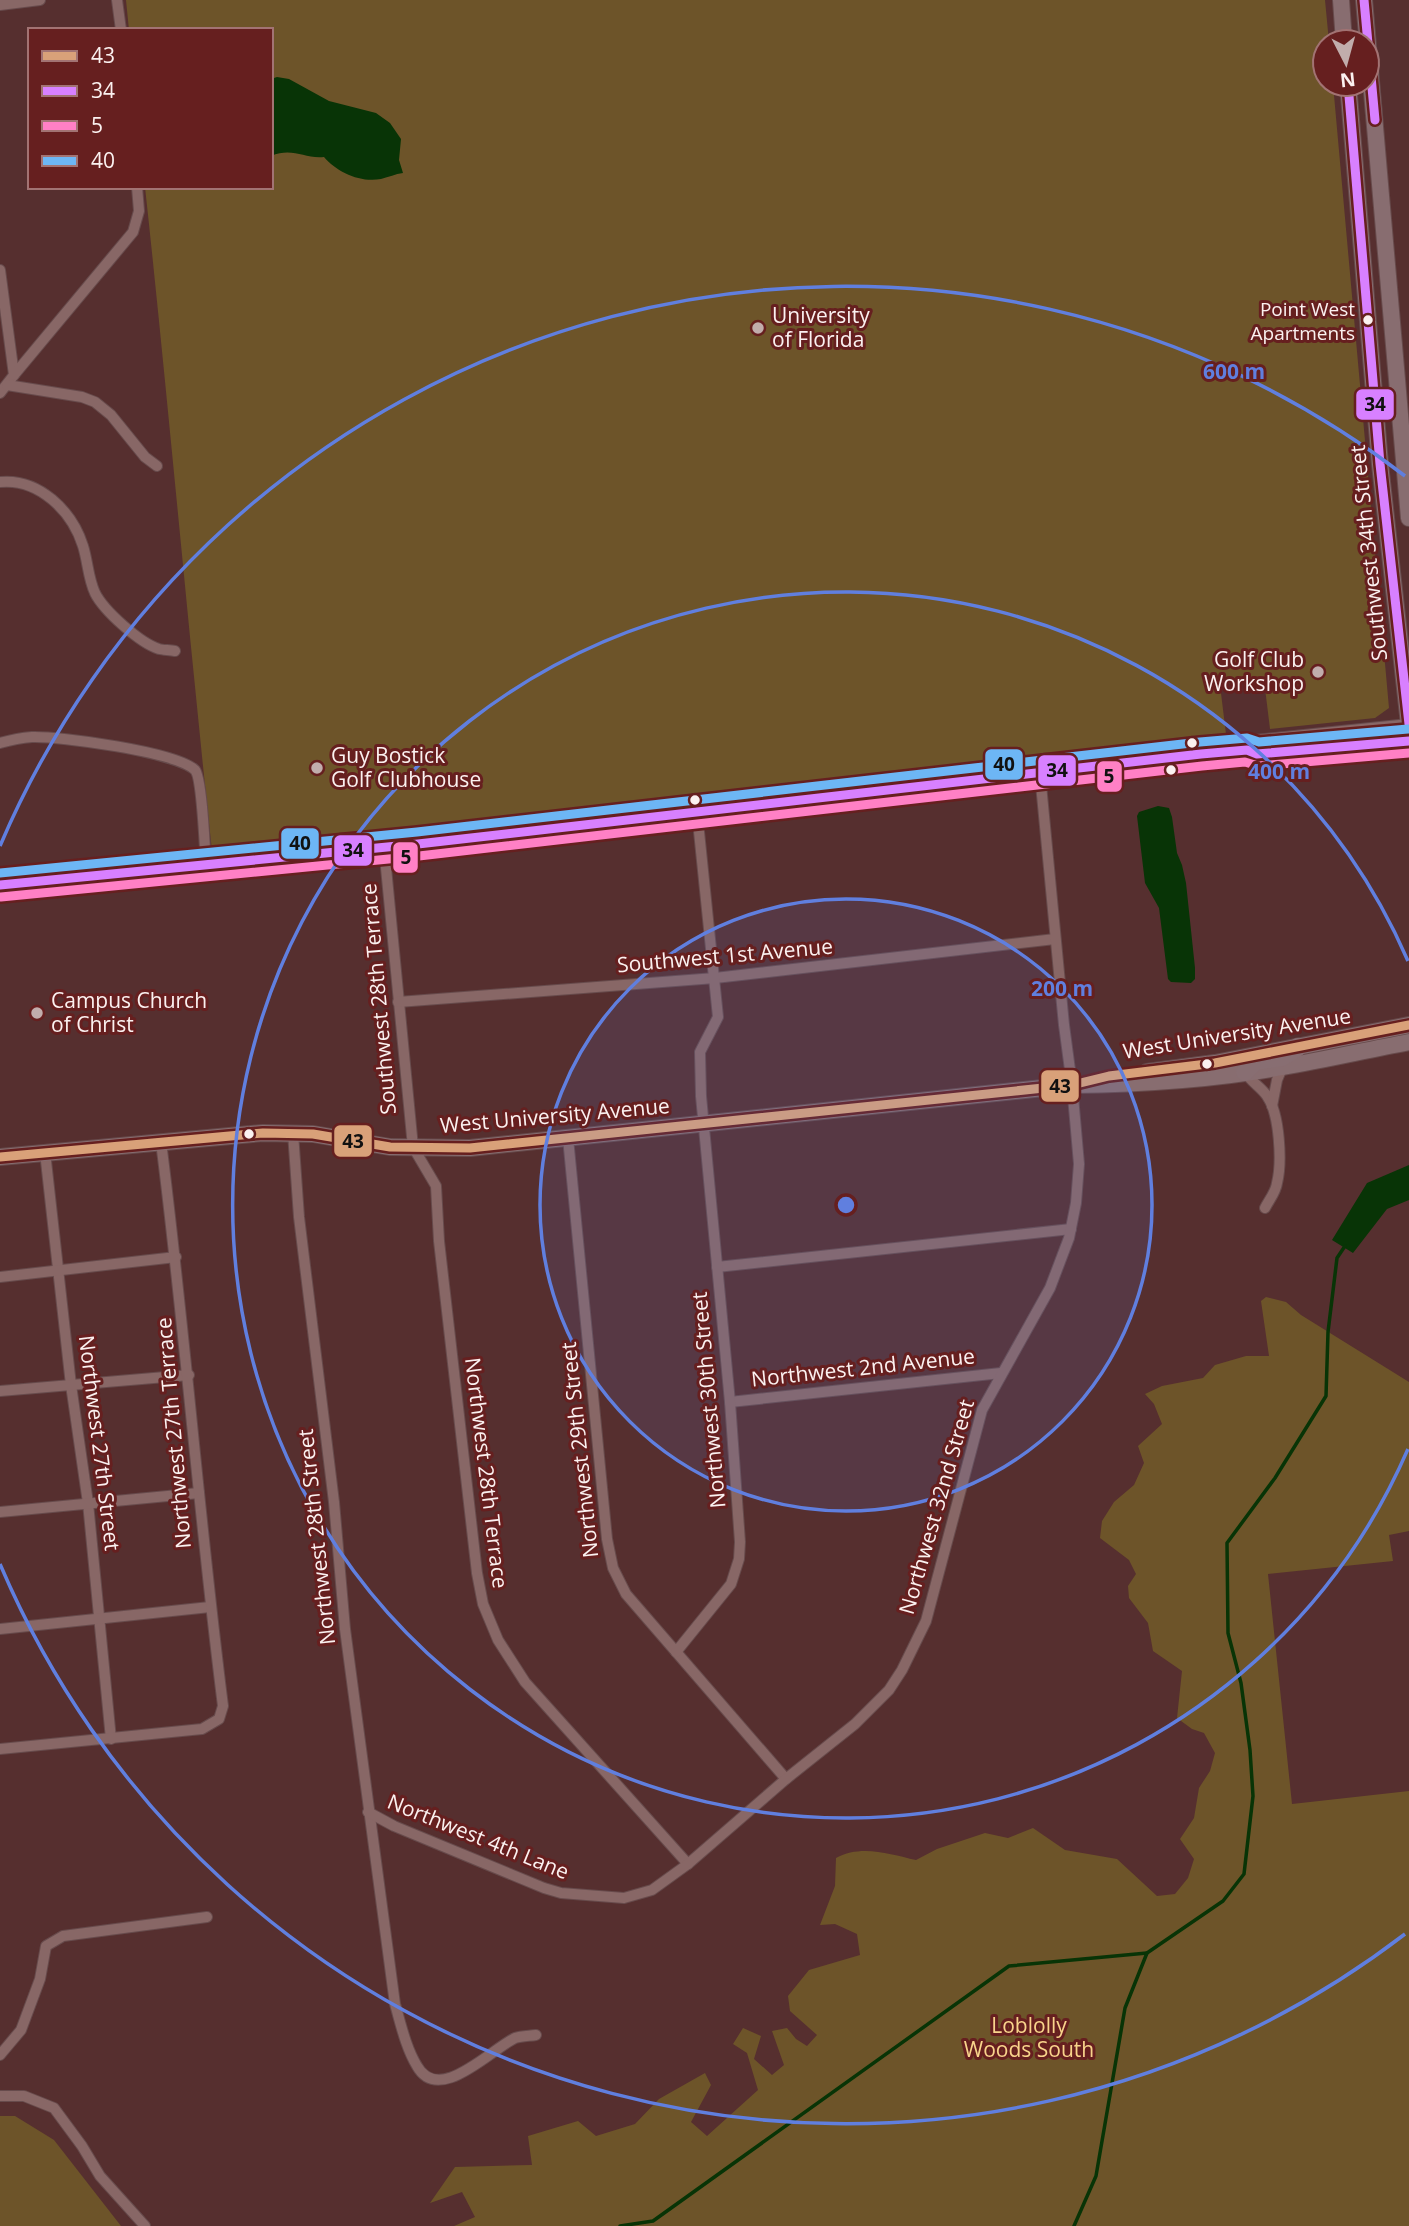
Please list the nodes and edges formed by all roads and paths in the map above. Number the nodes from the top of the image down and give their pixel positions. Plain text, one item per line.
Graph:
1 (40, 0) edge
2 (117, 0) edge
3 (1340, 0) edge
4 (1364, 0) edge
5 (0, 5) edge
6 (121, 28) edge
7 (1343, 28) edge
8 (1349, 98) edge
9 (137, 189) edge
10 (0, 270) edge
11 (14, 375) junction
12 (3, 389) edge
13 (157, 466) dead end
14 (0, 482) edge
15 (1409, 518) edge
16 (175, 651) dead end
17 (1409, 725) edge
18 (1409, 741) edge
19 (0, 743) edge
20 (1247, 750) junction
21 (1040, 774) junction
22 (697, 813) junction
23 (384, 847) junction
24 (206, 866) junction
25 (0, 885) edge
26 (1055, 939) junction
27 (715, 978) junction
28 (398, 1002) junction
29 (1409, 1025) edge
30 (1409, 1042) edge
31 (1298, 1047) junction
32 (1282, 1068) junction
33 (1245, 1072) junction
34 (1072, 1085) junction
35 (1272, 1106) junction
36 (703, 1123) junction
37 (293, 1133) junction
38 (568, 1138) junction
39 (161, 1142) junction
40 (413, 1147) junction
41 (45, 1152) junction
42 (0, 1157) edge
43 (1265, 1208) dead end
44 (1071, 1229) junction
45 (176, 1257) junction
46 (717, 1267) junction
47 (58, 1270) junction
48 (0, 1277) edge
49 (1001, 1373) junction
50 (189, 1376) junction
51 (71, 1385) junction
52 (0, 1391) edge
53 (730, 1402) junction
54 (199, 1493) junction
55 (88, 1503) junction
56 (0, 1513) edge
57 (211, 1607) junction
58 (100, 1620) junction
59 (0, 1629) edge
60 (676, 1653) junction
61 (111, 1739) junction
62 (0, 1749) edge
63 (786, 1779) junction
64 (368, 1812) junction
65 (688, 1864) junction
66 (207, 1917) dead end
67 (536, 2035) dead end
68 (0, 2055) edge
69 (0, 2096) edge
70 (145, 2226) edge

1 - 5 street
2 - 6 street
3 - 7 main road
4 - 15 main road, Southwest 34th Street
8 - 17 main road, Southwest 34th Street
9 - 11 street
10 - 11 street
11 - 12 street
12 - 13 street
14 - 16 street
17 - 20 main road
18 - 20 main road
19 - 24 street
20 - 21 main road
21 - 22 main road
21 - 26 street, Northwest 32nd Street
22 - 23 main road
22 - 27 street, Northwest 30th Street
23 - 24 main road
23 - 28 street, Southwest 28th Terrace
24 - 25 main road
26 - 27 street, Southwest 1st Avenue
26 - 34 street, Northwest 32nd Street
27 - 28 street, Southwest 1st Avenue
27 - 36 street, Northwest 30th Street
28 - 40 street, Southwest 28th Terrace
29 - 31 main road, West University Avenue
30 - 32 main road, West University Avenue
31 - 33 highway
31 - 34 main road, West University Avenue
32 - 33 main road, West University Avenue
32 - 35 street
33 - 34 main road, West University Avenue
33 - 35 street
34 - 36 main road, West University Avenue
34 - 44 street, Northwest 32nd Street
35 - 43 street
36 - 38 main road, West University Avenue
36 - 46 street, Northwest 30th Street
37 - 39 main road, West University Avenue
37 - 40 main road, West University Avenue
37 - 64 street, Northwest 28th Street
38 - 40 main road, West University Avenue
38 - 60 street, Northwest 29th Street
39 - 41 main road, West University Avenue
39 - 45 street, Northwest 27th Terrace
40 - 65 street, Northwest 28th Terrace
41 - 42 main road, West University Avenue
41 - 47 street, Northwest 27th Street
44 - 46 street
44 - 49 street, Northwest 32nd Street
45 - 47 street
45 - 50 street, Northwest 27th Terrace
46 - 53 street, Northwest 30th Street
47 - 48 street
47 - 51 street, Northwest 27th Street
49 - 53 street, Northwest 2nd Avenue
49 - 63 street, Northwest 32nd Street
50 - 51 street
50 - 54 street, Northwest 27th Terrace
51 - 52 street
51 - 55 street, Northwest 27th Street
53 - 60 street, Northwest 30th Street
54 - 55 street
54 - 57 street, Northwest 27th Terrace
55 - 56 street
55 - 58 street, Northwest 27th Street
57 - 58 street
57 - 61 street, Northwest 27th Terrace
58 - 59 street
58 - 61 street, Northwest 27th Street
60 - 63 street, Northwest 29th Street
61 - 62 street
63 - 65 street, Northwest 4th Lane
64 - 65 street, Northwest 4th Lane
64 - 67 street, Northwest 28th Street
66 - 68 street
69 - 70 street

